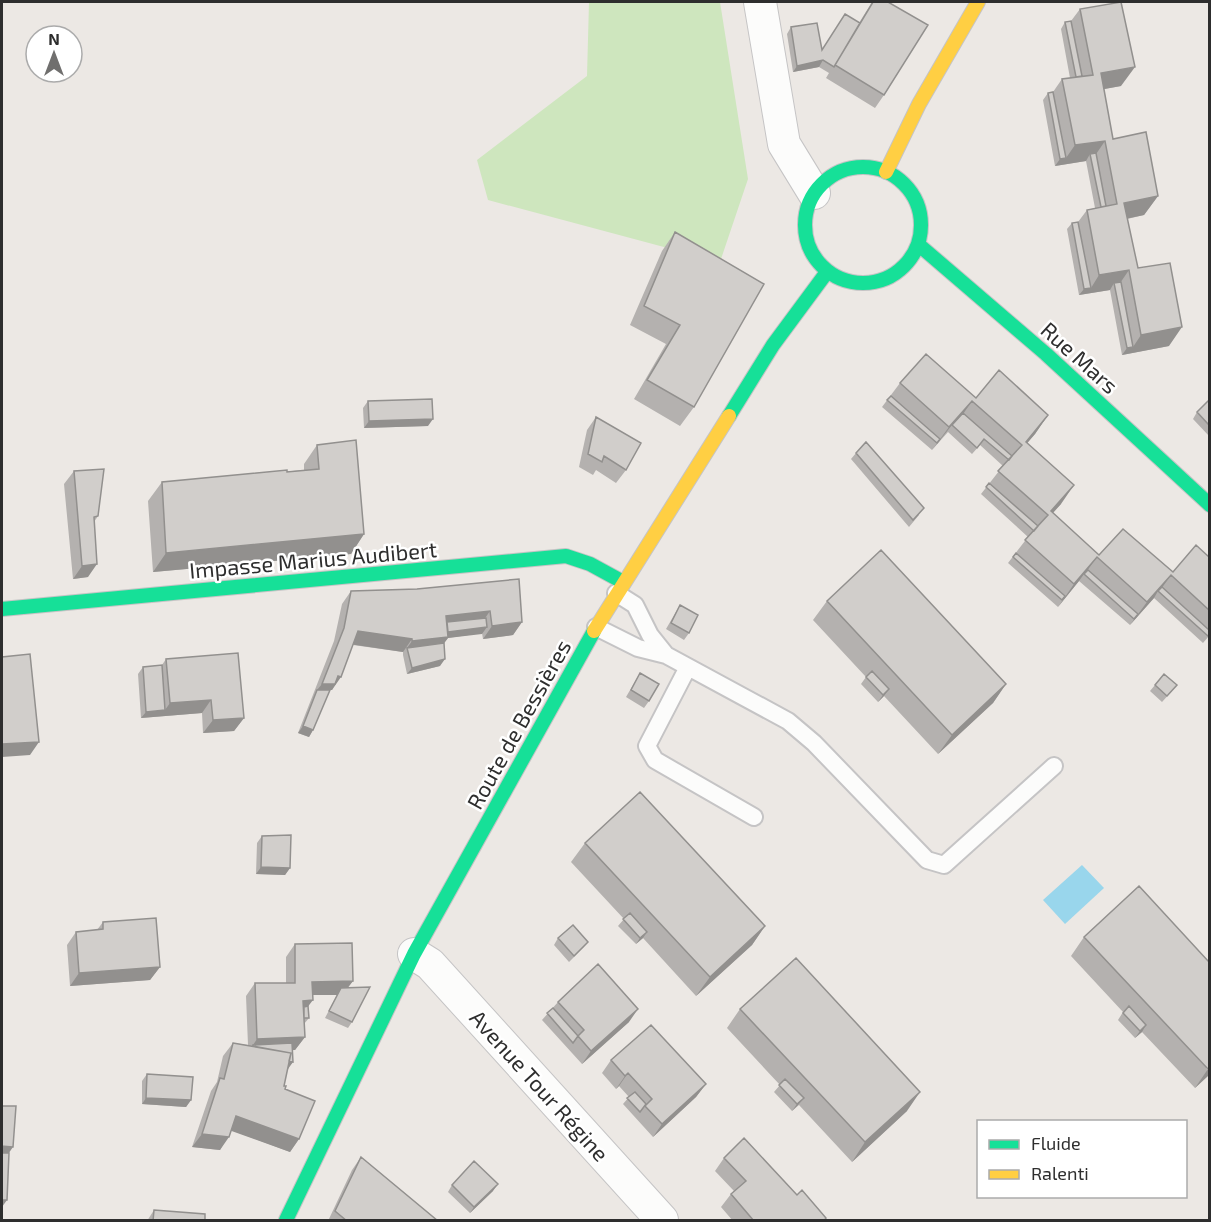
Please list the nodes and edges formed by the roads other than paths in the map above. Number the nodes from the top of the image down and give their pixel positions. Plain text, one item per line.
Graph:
1 (760, 2) edge
2 (978, 2) edge
3 (886, 172) junction
4 (814, 193) junction
5 (919, 244) junction
6 (827, 272) junction
7 (1209, 505) edge
8 (620, 587) junction
9 (2, 609) edge
10 (596, 627) junction
11 (666, 655) junction
12 (688, 667) junction
13 (1054, 766) dead end
14 (754, 818) dead end
15 (414, 954) junction
16 (286, 1221) edge
17 (662, 1221) edge

1 - 4 street
2 - 3 main road
3 - 4 main road
3 - 5 main road
4 - 6 main road
5 - 6 main road
5 - 7 main road, Rue Mars
6 - 8 main road, Route de Bessières
8 - 9 main road, Impasse Marius Audibert
8 - 10 main road, Route de Bessières
8 - 11 lane
10 - 11 lane
10 - 15 main road, Route de Bessières
11 - 12 lane
12 - 13 lane
12 - 14 lane
15 - 16 main road, Route de Bessières
15 - 17 street, Avenue Tour Régine

